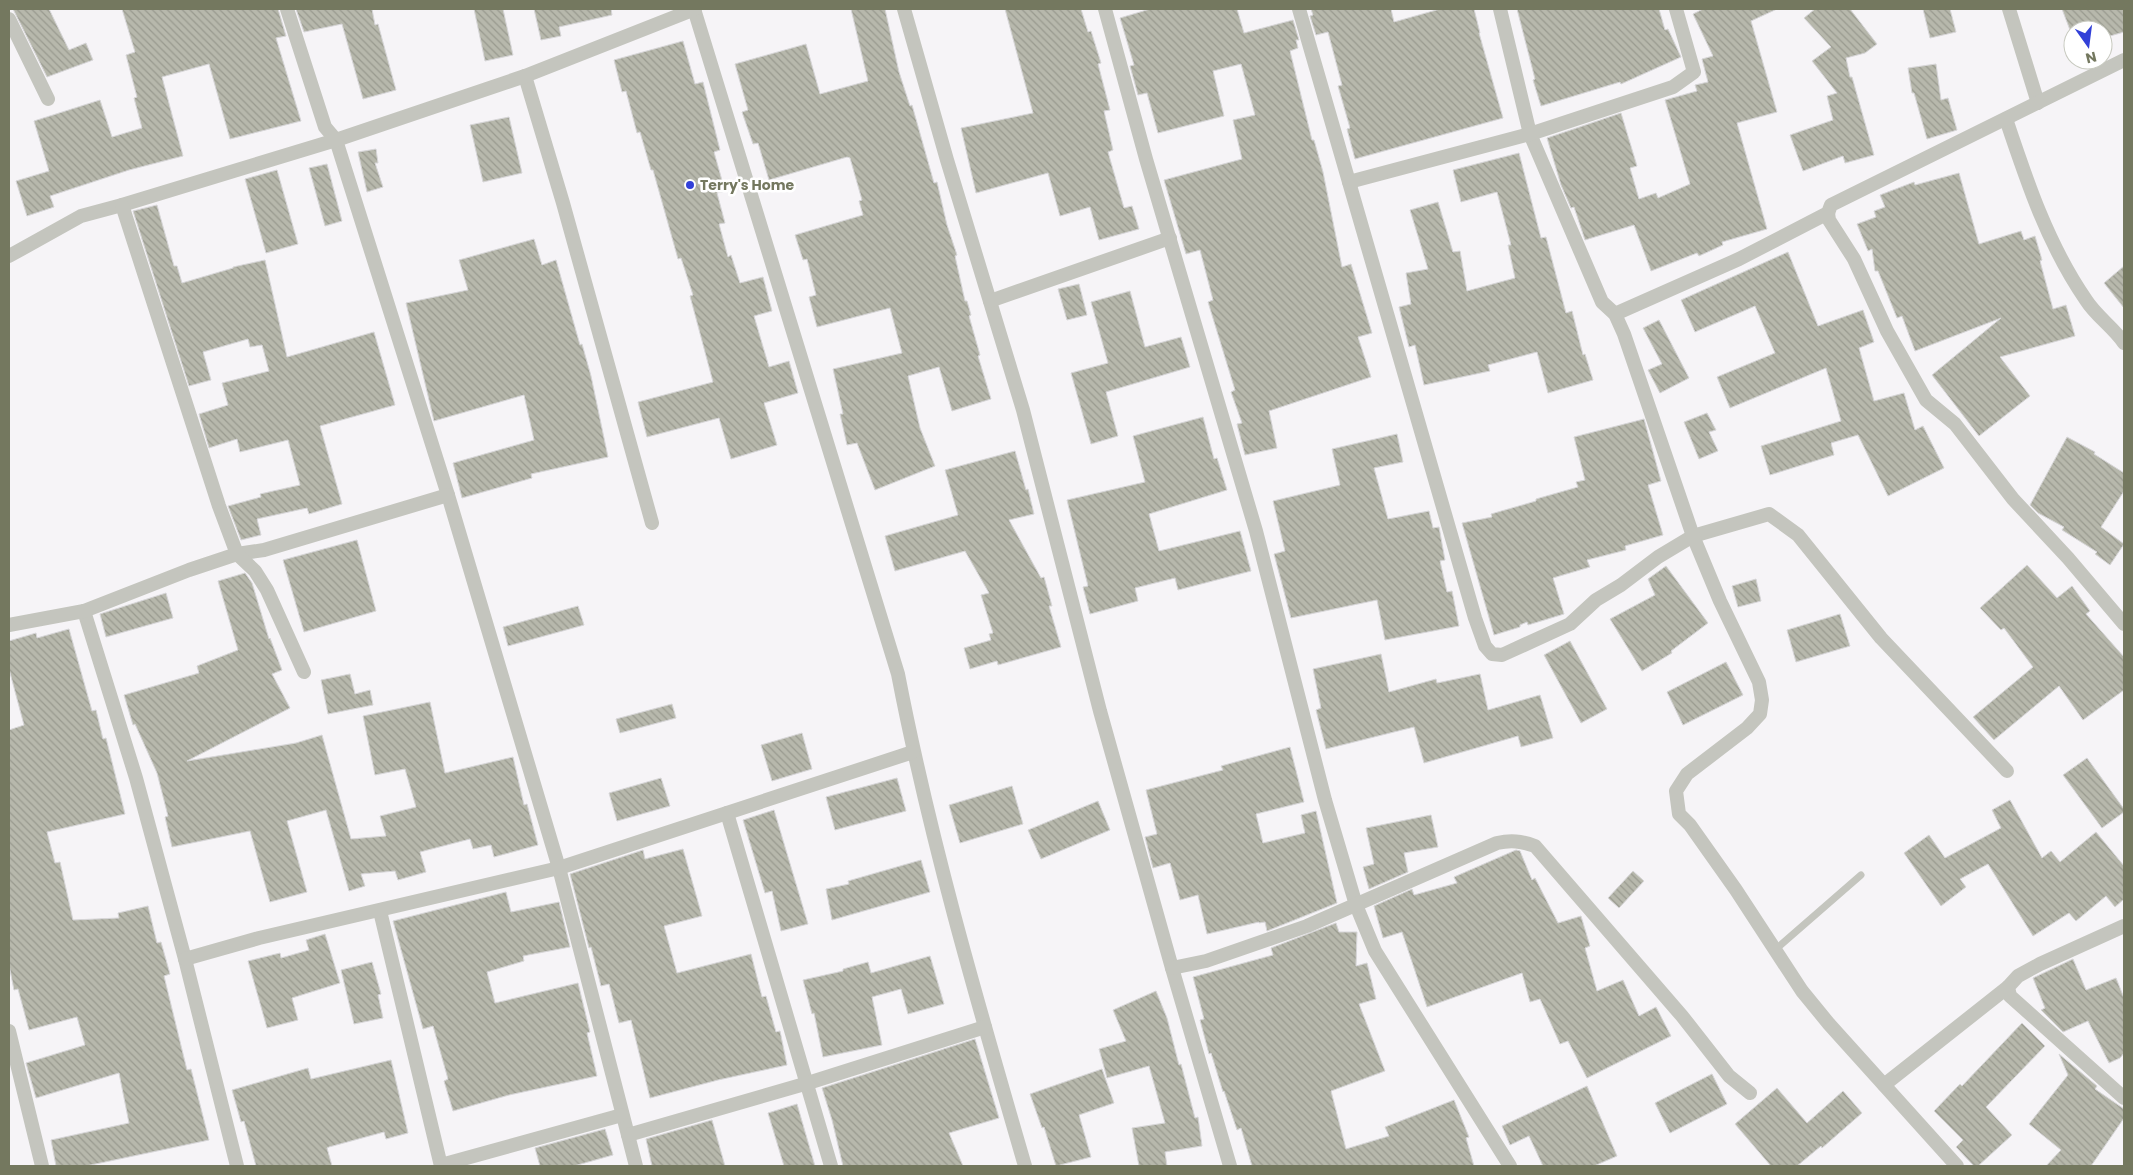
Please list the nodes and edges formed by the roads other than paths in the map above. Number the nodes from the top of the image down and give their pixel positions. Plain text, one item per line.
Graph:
1 (287, 9) edge
2 (694, 9) edge
3 (904, 9) edge
4 (1105, 9) edge
5 (1299, 9) edge
6 (1500, 9) edge
7 (1676, 9) edge
8 (2009, 9) edge
9 (9, 19) edge
10 (2124, 60) edge
11 (525, 76) junction
12 (48, 99) dead end
13 (2038, 103) junction
14 (2006, 119) junction
15 (1530, 134) junction
16 (336, 140) junction
17 (1349, 182) junction
18 (122, 205) junction
19 (1828, 213) junction
20 (1170, 238) junction
21 (9, 256) edge
22 (990, 301) junction
23 (1615, 314) junction
24 (2124, 343) edge
25 (448, 495) junction
26 (652, 524) dead end
27 (1693, 536) junction
28 (237, 554) junction
29 (84, 611) junction
30 (2124, 624) edge
31 (9, 625) edge
32 (304, 672) dead end
33 (913, 752) junction
34 (2007, 771) dead end
35 (727, 813) junction
36 (559, 868) junction
37 (1861, 875) dead end
38 (1356, 905) junction
39 (380, 911) junction
40 (2124, 926) edge
41 (1776, 949) junction
42 (185, 959) junction
43 (1172, 968) junction
44 (2008, 987) junction
45 (985, 1027) junction
46 (9, 1031) edge
47 (12, 1056) edge
48 (808, 1083) junction
49 (1884, 1086) junction
50 (1750, 1093) dead end
51 (2124, 1098) edge
52 (622, 1114) junction
53 (628, 1136) junction
54 (42, 1166) edge
55 (237, 1166) edge
56 (441, 1166) edge
57 (636, 1166) edge
58 (831, 1166) edge
59 (1025, 1166) edge
60 (1230, 1166) edge
61 (1510, 1166) edge
62 (1956, 1166) edge

1 - 16 street
2 - 11 street
2 - 33 street
3 - 22 street
4 - 20 street
5 - 17 street
6 - 15 street
7 - 15 street
8 - 13 street
9 - 12 street
10 - 13 street
11 - 16 street
11 - 26 street
13 - 14 street
14 - 19 street
14 - 24 street
15 - 17 street
15 - 23 street
16 - 18 street
16 - 25 street
17 - 27 street
18 - 21 street
18 - 28 street
19 - 23 street
19 - 30 street
20 - 22 street
20 - 38 street
22 - 43 street
23 - 27 street
25 - 28 street
25 - 36 street
27 - 34 street
27 - 41 street
28 - 29 street
28 - 32 street
29 - 31 street
29 - 42 street
33 - 35 street
33 - 45 street
35 - 36 street
35 - 48 street
36 - 39 street
36 - 52 street
37 - 41 lane
38 - 43 street
38 - 50 street
38 - 61 street
39 - 42 street
39 - 56 street
40 - 44 street
41 - 49 street
42 - 55 street
43 - 60 street
44 - 49 street
44 - 51 street
45 - 48 street
45 - 59 street
46 - 47 street
47 - 54 street
48 - 53 street
48 - 58 street
49 - 62 street
52 - 53 street
52 - 56 street
53 - 57 street

